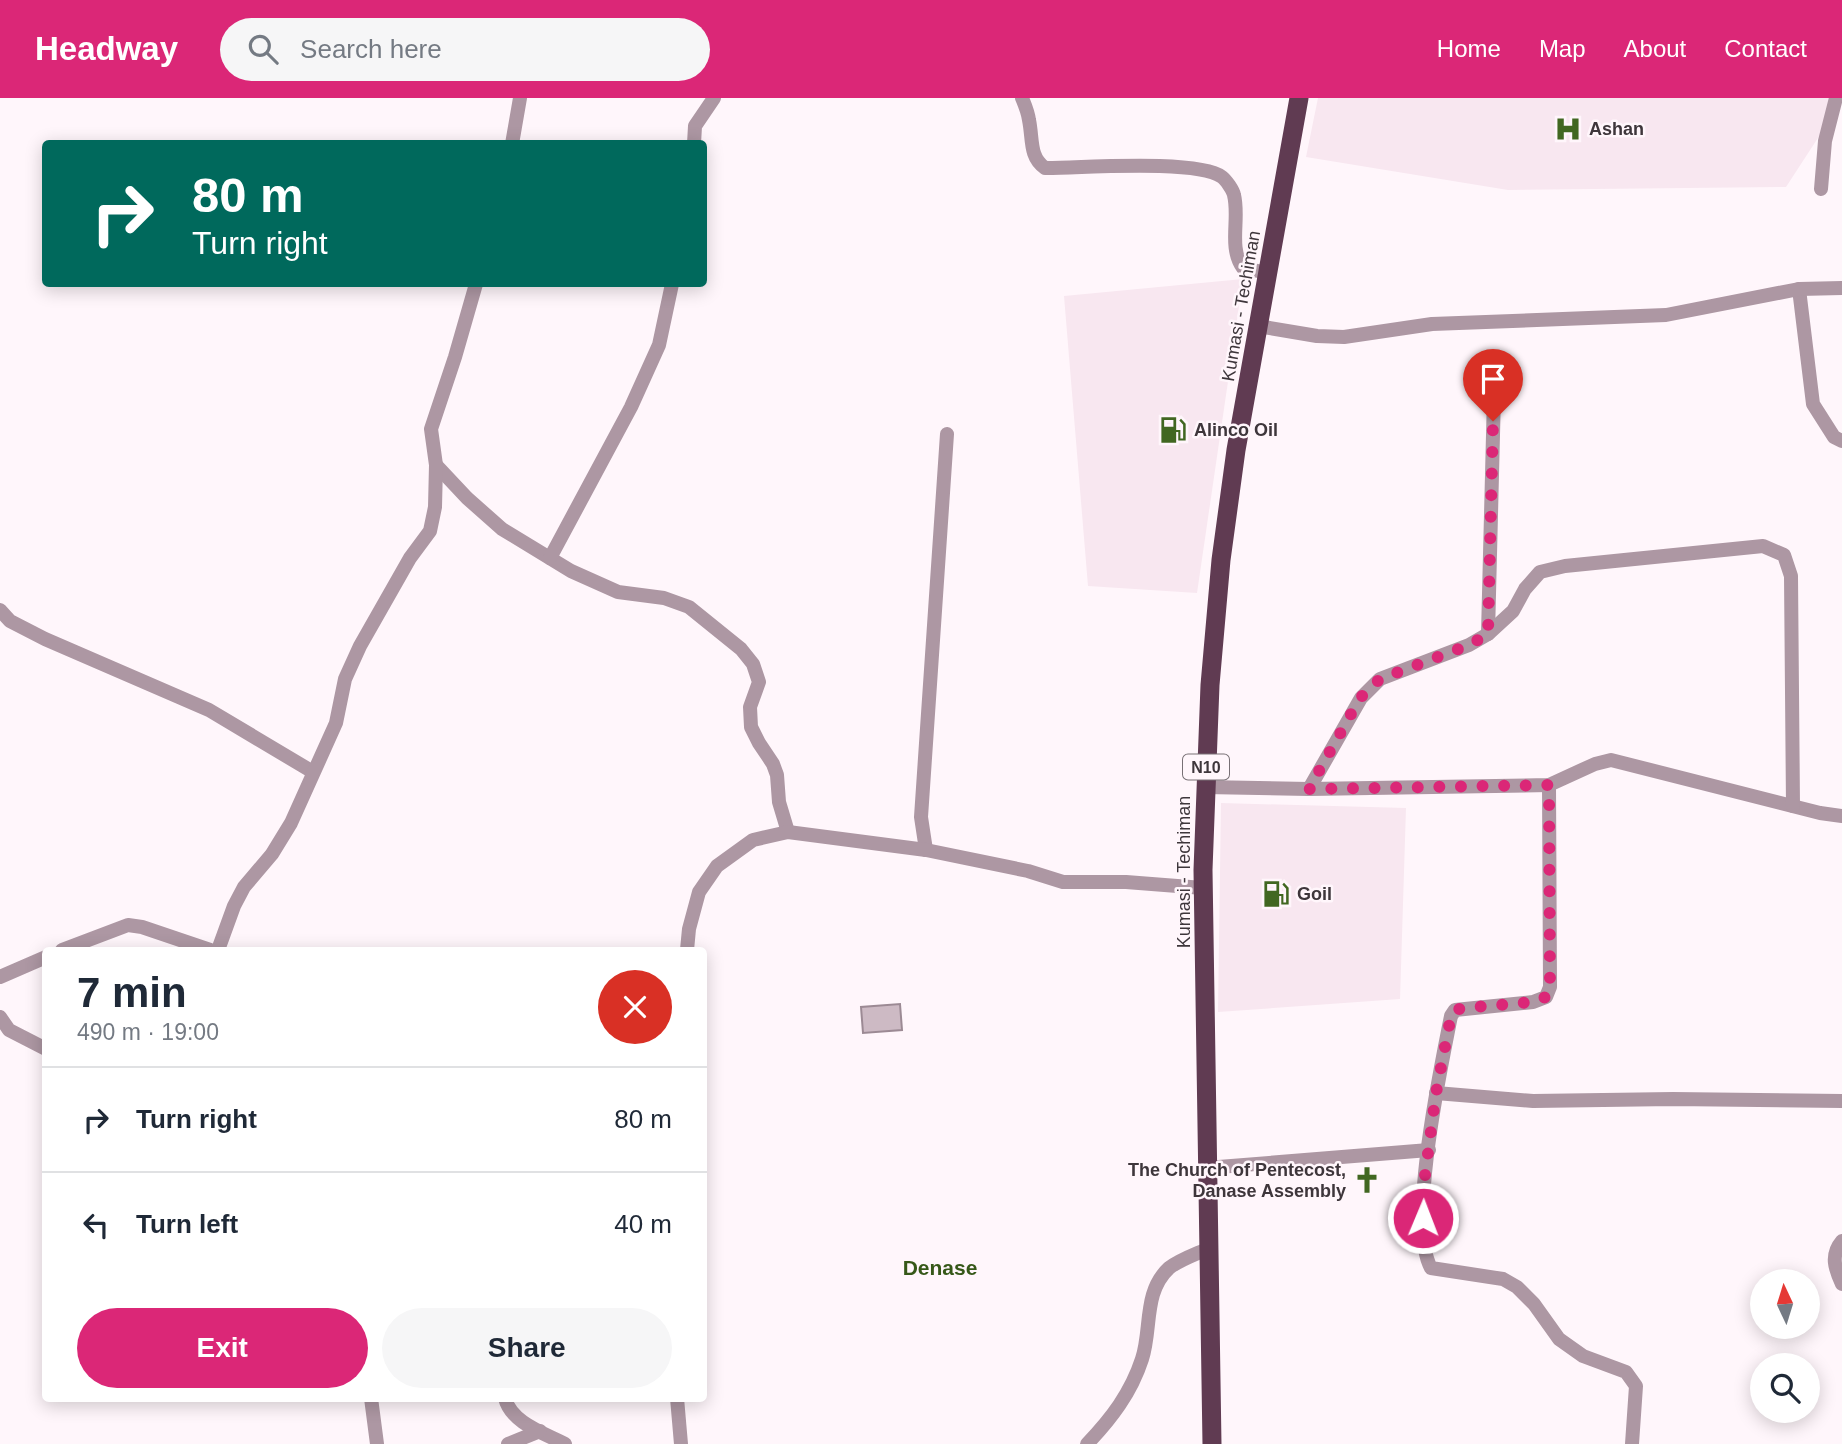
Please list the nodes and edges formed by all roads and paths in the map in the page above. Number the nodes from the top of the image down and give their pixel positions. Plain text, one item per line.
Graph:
1 (520, 98) edge
2 (714, 98) edge
3 (1022, 98) edge
4 (1299, 98) edge
5 (1836, 98) edge
6 (513, 140) edge
7 (694, 140) edge
8 (1821, 189) dead end
9 (1268, 273) junction
10 (476, 287) edge
11 (671, 287) edge
12 (1842, 288) edge
13 (1799, 289) junction
14 (1258, 326) junction
15 (1494, 395) dead end
16 (947, 434) dead end
17 (1842, 440) edge
18 (436, 465) junction
19 (550, 558) junction
20 (0, 610) edge
21 (1488, 634) junction
22 (313, 772) junction
23 (1549, 785) junction
24 (1205, 787) junction
25 (1309, 789) junction
26 (1793, 806) junction
27 (1842, 816) edge
28 (789, 832) junction
29 (926, 850) junction
30 (1203, 888) junction
31 (70, 947) edge
32 (202, 947) edge
33 (219, 947) edge
34 (687, 947) edge
35 (42, 959) edge
36 (0, 977) edge
37 (0, 1017) edge
38 (42, 1047) edge
39 (1436, 1093) junction
40 (1842, 1101) edge
41 (1429, 1150) junction
42 (1206, 1168) junction
43 (1842, 1241) edge
44 (1207, 1249) junction
45 (1842, 1284) edge
46 (372, 1402) edge
47 (506, 1402) edge
48 (677, 1402) edge
49 (540, 1431) junction
50 (377, 1444) edge
51 (508, 1444) edge
52 (565, 1444) edge
53 (681, 1444) edge
54 (1087, 1444) edge
55 (1212, 1444) edge
56 (1632, 1444) edge

1 - 6 street
2 - 7 street
3 - 9 street
4 - 9 highway, Kumasi - Techiman / N10
5 - 8 street
9 - 14 highway, Kumasi - Techiman / N10
10 - 18 street
11 - 19 street
12 - 13 street
13 - 14 street
13 - 17 street
14 - 24 highway, Kumasi - Techiman / N10
15 - 21 street
16 - 29 street
18 - 19 street
18 - 22 street
19 - 28 street
20 - 22 street
21 - 25 street
21 - 26 street
22 - 33 street
23 - 25 street
23 - 26 street
23 - 39 street
24 - 25 street
24 - 30 highway, Kumasi - Techiman / N10
26 - 27 street
28 - 29 street
28 - 34 street
29 - 30 street
30 - 42 highway, Kumasi - Techiman / N10
31 - 32 street
35 - 36 street
37 - 38 street
39 - 40 street
39 - 41 street
41 - 42 street
41 - 56 street
42 - 44 highway, Kumasi - Techiman / N10
43 - 45 street
44 - 54 street
44 - 55 highway, Kumasi - Techiman / N10
46 - 50 street
47 - 49 street
48 - 53 street
49 - 51 street
49 - 52 street

